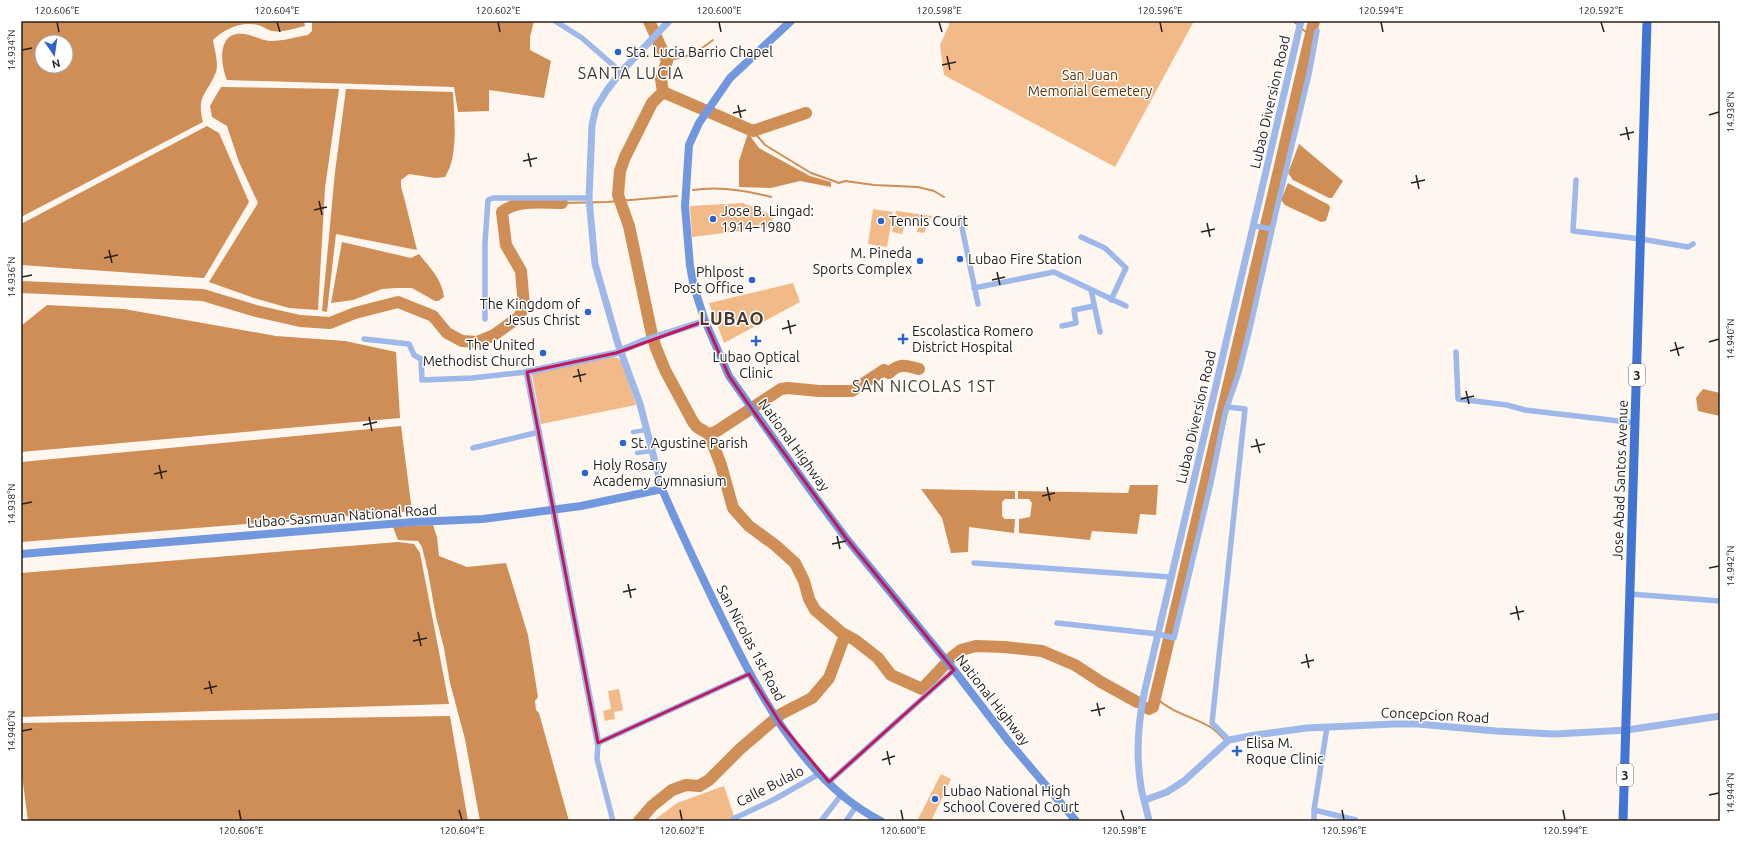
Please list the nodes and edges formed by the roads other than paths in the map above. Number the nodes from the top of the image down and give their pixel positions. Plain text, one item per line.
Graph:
1 (556, 21) edge
2 (669, 21) edge
3 (791, 21) edge
4 (1302, 21) edge
5 (1647, 21) edge
6 (1317, 31) dead end
7 (621, 72) junction
8 (1576, 180) dead end
9 (589, 202) junction
10 (960, 218) dead end
11 (1256, 226) junction
12 (1271, 229) junction
13 (1081, 237) dead end
14 (1641, 239) junction
15 (1693, 244) dead end
16 (974, 288) junction
17 (1090, 290) junction
18 (1111, 300) junction
19 (978, 304) dead end
20 (1094, 306) junction
21 (1126, 306) dead end
22 (485, 319) dead end
23 (705, 321) junction
24 (1062, 326) dead end
25 (1100, 332) dead end
26 (364, 339) dead end
27 (622, 350) junction
28 (1456, 352) dead end
29 (527, 372) junction
30 (1228, 407) junction
31 (1636, 423) junction
32 (646, 430) junction
33 (539, 432) junction
34 (633, 432) dead end
35 (473, 448) dead end
36 (651, 451) junction
37 (637, 454) dead end
38 (662, 489) junction
39 (553, 510) junction
40 (21, 554) edge
41 (974, 563) dead end
42 (1171, 577) junction
43 (1630, 594) junction
44 (1720, 601) edge
45 (1056, 623) dead end
46 (1160, 634) junction
47 (953, 669) junction
48 (749, 674) junction
49 (1720, 716) edge
50 (1327, 727) junction
51 (1627, 730) junction
52 (1228, 740) junction
53 (598, 743) junction
54 (819, 774) junction
55 (829, 782) junction
56 (842, 794) junction
57 (1145, 800) junction
58 (857, 805) junction
59 (1314, 810) junction
60 (1331, 814) junction
61 (733, 819) dead end
62 (613, 821) edge
63 (821, 821) edge
64 (846, 821) edge
65 (881, 821) edge
66 (1076, 821) edge
67 (1149, 821) edge
68 (1314, 821) edge
69 (1329, 821) edge
70 (1356, 821) edge
71 (1623, 821) edge

1 - 7 street
2 - 7 street
3 - 23 main road, National Highway
4 - 11 street, Lubao Diversion Road
5 - 14 highway, Jose Abad Santos Avenue / 3
6 - 12 street
7 - 9 street
8 - 14 street
9 - 22 street
9 - 27 street
10 - 16 street
11 - 12 street
11 - 42 street, Lubao Diversion Road
12 - 30 street
13 - 18 street
14 - 15 street
14 - 31 highway, Jose Abad Santos Avenue / 3
16 - 17 street
16 - 19 street
17 - 18 street
17 - 20 street
18 - 21 street
20 - 24 street
20 - 25 street
23 - 27 street
23 - 47 main road, National Highway
26 - 29 street
27 - 29 street
27 - 32 street
28 - 31 street
29 - 33 street
30 - 46 street
30 - 52 street
31 - 43 highway, Jose Abad Santos Avenue / 3
32 - 34 street
32 - 36 street
33 - 35 street
33 - 39 street
36 - 37 street
36 - 38 street
38 - 39 main road, Lubao-Sasmuan National Road
38 - 48 main road, San Nicolas 1st Road
39 - 40 main road, Lubao-Sasmuan National Road
39 - 53 street
41 - 42 street
42 - 46 street, Lubao Diversion Road
43 - 44 street
43 - 51 highway, Jose Abad Santos Avenue / 3
45 - 46 street
46 - 57 street, Lubao Diversion Road
47 - 55 street
47 - 66 main road, National Highway
48 - 53 street
48 - 54 main road, San Nicolas 1st Road
49 - 51 street, Concepcion Road
50 - 51 street, Concepcion Road
50 - 52 street, Concepcion Road
50 - 59 street
51 - 71 highway, Jose Abad Santos Avenue / 3
52 - 57 street
53 - 62 street
54 - 55 main road, San Nicolas 1st Road
54 - 61 street, Calle Bulalo
55 - 56 main road, San Nicolas 1st Road
56 - 58 main road, San Nicolas 1st Road
56 - 63 street
57 - 67 street, Lubao Diversion Road
58 - 64 street
58 - 65 main road, San Nicolas 1st Road
59 - 60 street
59 - 68 street
60 - 69 street
60 - 70 street

